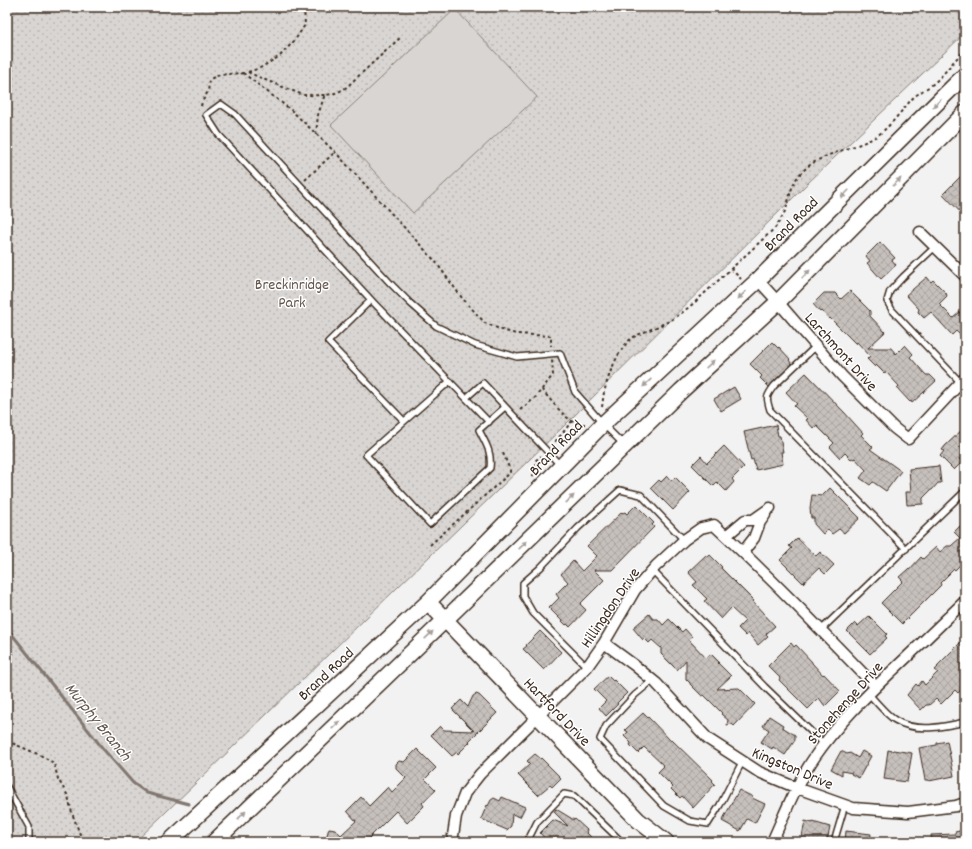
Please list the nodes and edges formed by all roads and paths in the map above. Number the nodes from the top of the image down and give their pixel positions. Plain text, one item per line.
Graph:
1 (305, 7) edge
2 (401, 37) dead end
3 (965, 51) edge
4 (248, 72) junction
5 (243, 73) junction
6 (965, 75) edge
7 (325, 94) junction
8 (201, 106) dead end
9 (965, 113) edge
10 (316, 134) junction
11 (335, 152) junction
12 (299, 185) junction
13 (920, 232) dead end
14 (935, 246) junction
15 (731, 269) junction
16 (965, 276) edge
17 (751, 281) junction
18 (371, 300) junction
19 (778, 302) junction
20 (816, 346) junction
21 (552, 354) junction
22 (450, 381) junction
23 (963, 381) edge
24 (542, 390) junction
25 (466, 398) junction
26 (505, 407) junction
27 (513, 416) junction
28 (598, 419) junction
29 (404, 421) junction
30 (572, 421) junction
31 (489, 422) junction
32 (552, 444) dead end
33 (625, 446) junction
34 (503, 453) dead end
35 (561, 466) junction
36 (965, 491) edge
37 (726, 536) junction
38 (684, 540) junction
39 (430, 545) dead end
40 (906, 549) junction
41 (743, 552) junction
42 (652, 570) junction
43 (965, 601) edge
44 (428, 602) junction
45 (445, 620) junction
46 (821, 630) junction
47 (604, 643) junction
48 (587, 667) junction
49 (653, 680) junction
50 (872, 691) junction
51 (538, 716) junction
52 (965, 722) edge
53 (7, 741) edge
54 (824, 744) junction
55 (742, 762) junction
56 (7, 787) edge
57 (797, 788) junction
58 (965, 803) edge
59 (845, 805) junction
60 (29, 842) edge
61 (84, 842) edge
62 (169, 842) edge
63 (214, 842) edge
64 (452, 842) edge
65 (528, 842) edge
66 (622, 842) edge
67 (666, 842) edge
68 (772, 842) edge
69 (834, 842) edge

1 - 4 path
2 - 7 path
3 - 15 path
4 - 5 path
4 - 7 path
5 - 8 path
5 - 10 path
6 -> 17 main road, Brand Road
7 - 10 path
19 -> 9 main road
10 - 11 path
11 - 12 path
11 - 21 path
12 - 18 lane
12 - 21 lane
13 - 14 street
14 - 16 street
14 - 23 lane
15 - 17 path
15 - 28 path
17 - 19 street, Larchmont Drive
17 -> 28 main road, Brand Road
18 - 22 lane
18 - 29 lane
19 - 20 street, Larchmont Drive
33 -> 19 main road
20 - 23 street, Larchmont Drive
20 - 40 lane
21 - 24 path
21 - 28 lane
22 - 25 lane
22 - 29 lane
24 - 27 path
24 - 30 path
25 - 26 lane
25 - 31 lane
26 - 27 lane
26 - 31 lane
27 - 35 lane
28 - 30 path
28 - 33 lane
28 - 35 main road, Brand Road
29 - 31 lane
30 - 32 path
45 -> 33 main road
34 - 39 path
35 - 44 main road, Brand Road
36 - 40 lane
37 - 38 street, Hillingdon Drive
37 - 41 street, Hillingdon Drive
37 - 41 street
38 - 42 street, Hillingdon Drive
38 - 48 lane
40 - 46 lane
41 - 46 street, Hillingdon Drive
42 - 47 street, Hillingdon Drive
42 - 54 lane
43 - 50 street, Stonehenge Drive
44 - 45 main road, Hartford Drive
44 - 62 main road, Brand Road
45 - 51 main road, Hartford Drive
63 -> 45 main road
46 - 50 street, Hillingdon Drive
47 - 48 street, Hillingdon Drive
47 - 49 street, Kingston Drive
48 - 51 street, Hillingdon Drive
49 - 55 street, Kingston Drive
49 - 55 lane
50 - 52 lane
50 - 54 street, Stonehenge Drive
51 - 64 street, Hillingdon Drive
51 - 67 main road, Hartford Drive
53 - 61 path
54 - 57 street, Stonehenge Drive
55 - 57 street, Kingston Drive
56 - 60 lane
57 - 59 street, Kingston Drive
57 - 68 street, Stonehenge Drive
58 - 59 street, Kingston Drive
59 - 69 lane
65 - 66 lane

